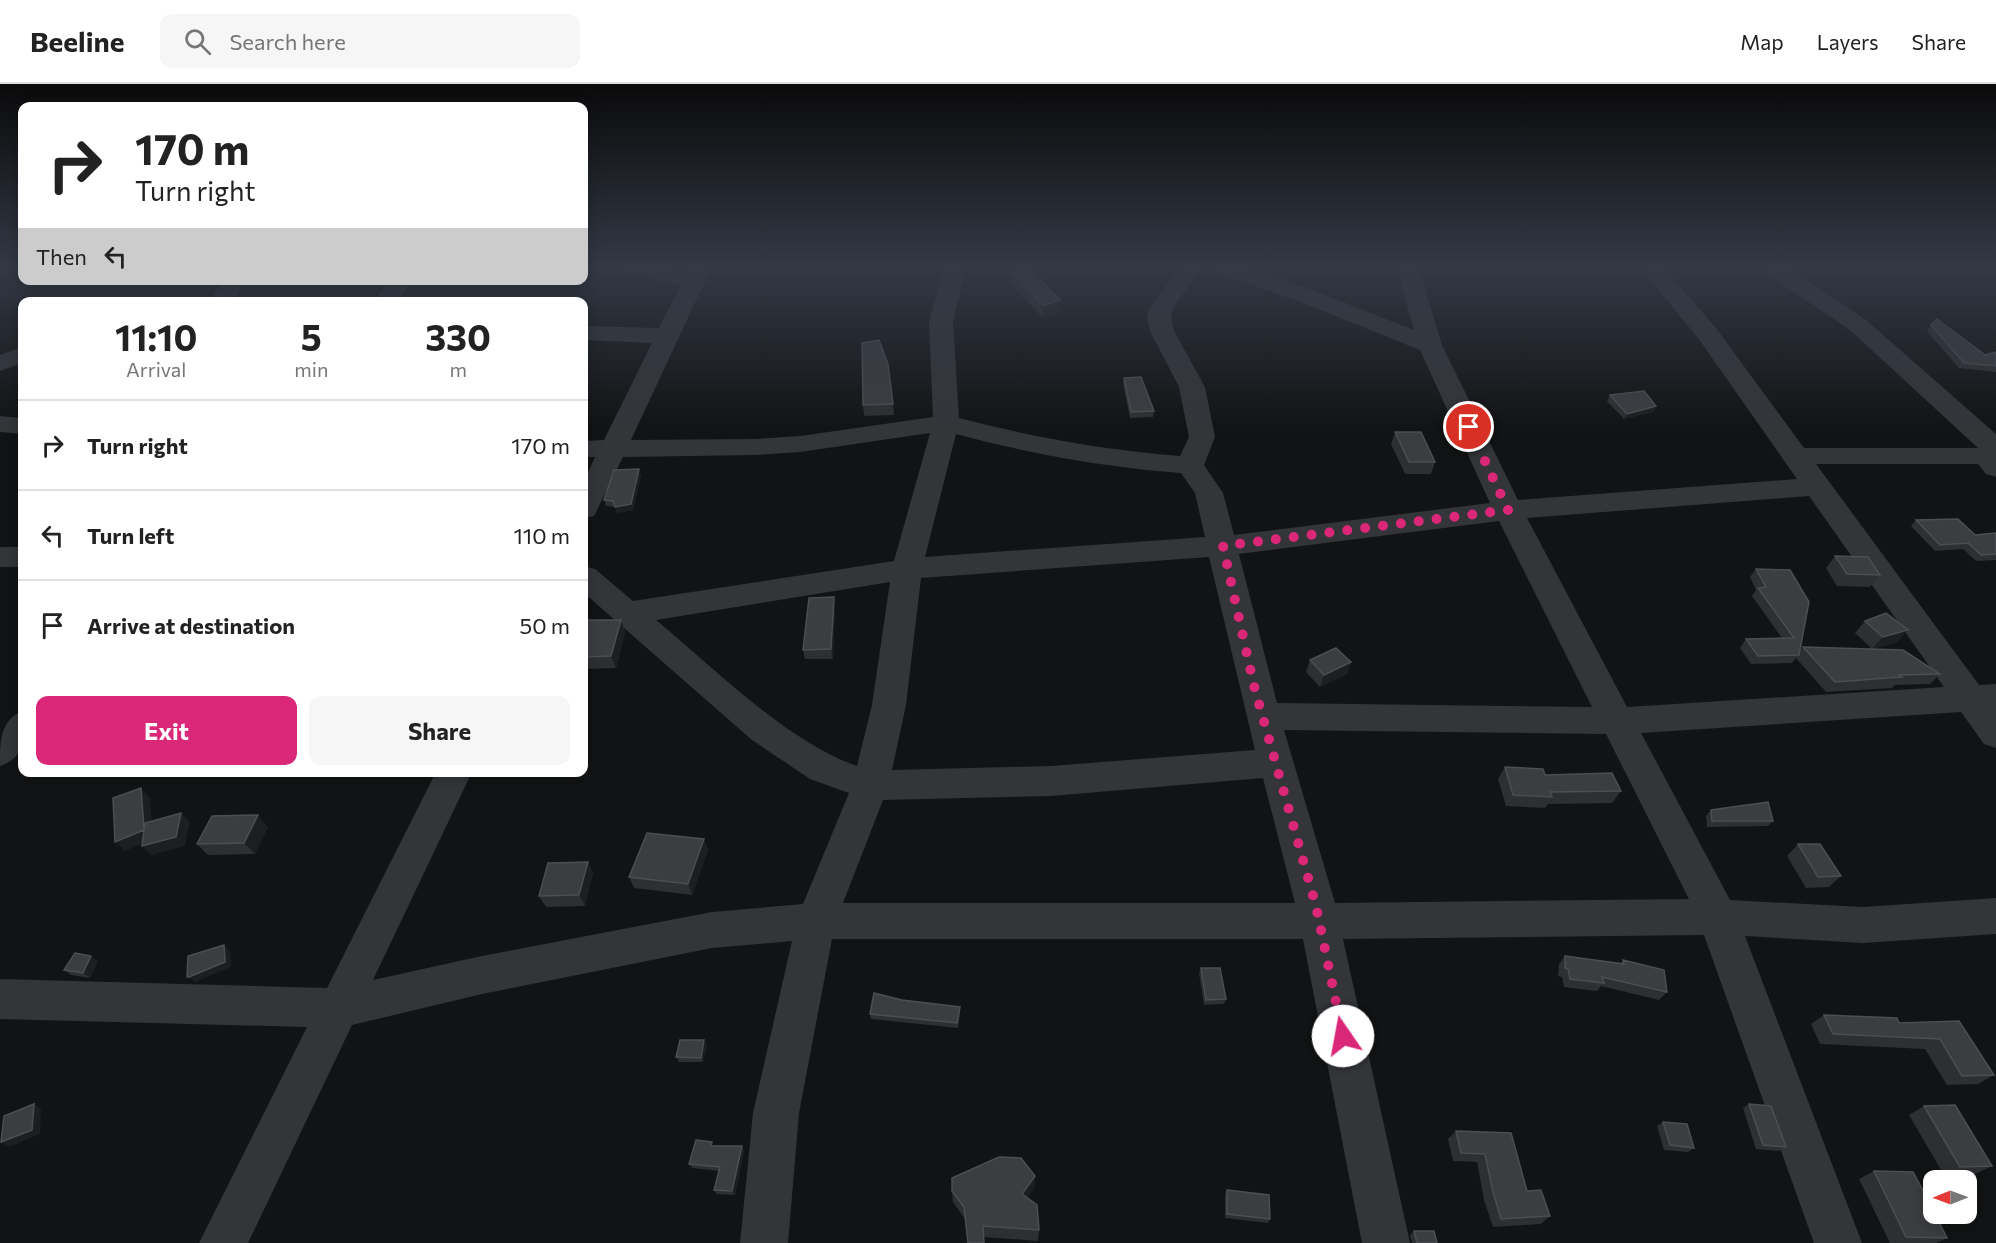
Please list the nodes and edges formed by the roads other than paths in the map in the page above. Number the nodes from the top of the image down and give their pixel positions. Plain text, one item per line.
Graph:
1 (676, 320) edge
2 (941, 320) edge
3 (1160, 320) edge
4 (1367, 320) edge
5 (1423, 320) edge
6 (1696, 320) edge
7 (1851, 320) edge
8 (588, 333) edge
9 (668, 336) junction
10 (1430, 345) junction
11 (946, 423) junction
12 (588, 449) edge
13 (613, 450) junction
14 (1797, 456) junction
15 (1993, 460) edge
16 (1190, 465) junction
17 (1818, 486) junction
18 (588, 501) edge
19 (1508, 510) junction
20 (1223, 546) junction
21 (0, 557) edge
22 (18, 557) edge
23 (907, 569) junction
24 (588, 580) edge
25 (627, 614) junction
26 (1983, 699) edge
27 (1263, 716) junction
28 (1617, 721) junction
29 (18, 730) edge
30 (1996, 734) edge
31 (0, 753) edge
32 (18, 754) edge
33 (1275, 763) junction
34 (452, 777) edge
35 (870, 785) junction
36 (1996, 916) edge
37 (1718, 917) junction
38 (816, 921) junction
39 (1320, 921) junction
40 (0, 999) edge
41 (338, 1008) junction
42 (223, 1243) edge
43 (764, 1243) edge
44 (1386, 1243) edge
45 (1838, 1243) edge

1 - 9 street
2 - 11 street
3 - 16 street
4 - 10 street
5 - 10 street
6 - 14 street
7 - 15 street
8 - 9 street
9 - 13 street
10 - 19 street
11 - 13 street
11 - 16 street
11 - 23 street
12 - 13 street
13 - 18 street
14 - 15 street
14 - 17 street
16 - 20 street
17 - 19 street
17 - 26 street
19 - 20 street
19 - 28 street
20 - 23 street
20 - 27 street
21 - 22 street
23 - 25 street
23 - 35 street
24 - 25 street
25 - 35 street
26 - 28 street
26 - 30 street
27 - 28 street
27 - 33 street
28 - 37 street
29 - 31 street
31 - 32 street
33 - 35 street
33 - 39 street
34 - 41 street
35 - 38 street
36 - 37 street
37 - 39 street
37 - 45 street
38 - 39 street
38 - 41 street
38 - 43 street
39 - 44 street
40 - 41 street
41 - 42 street

